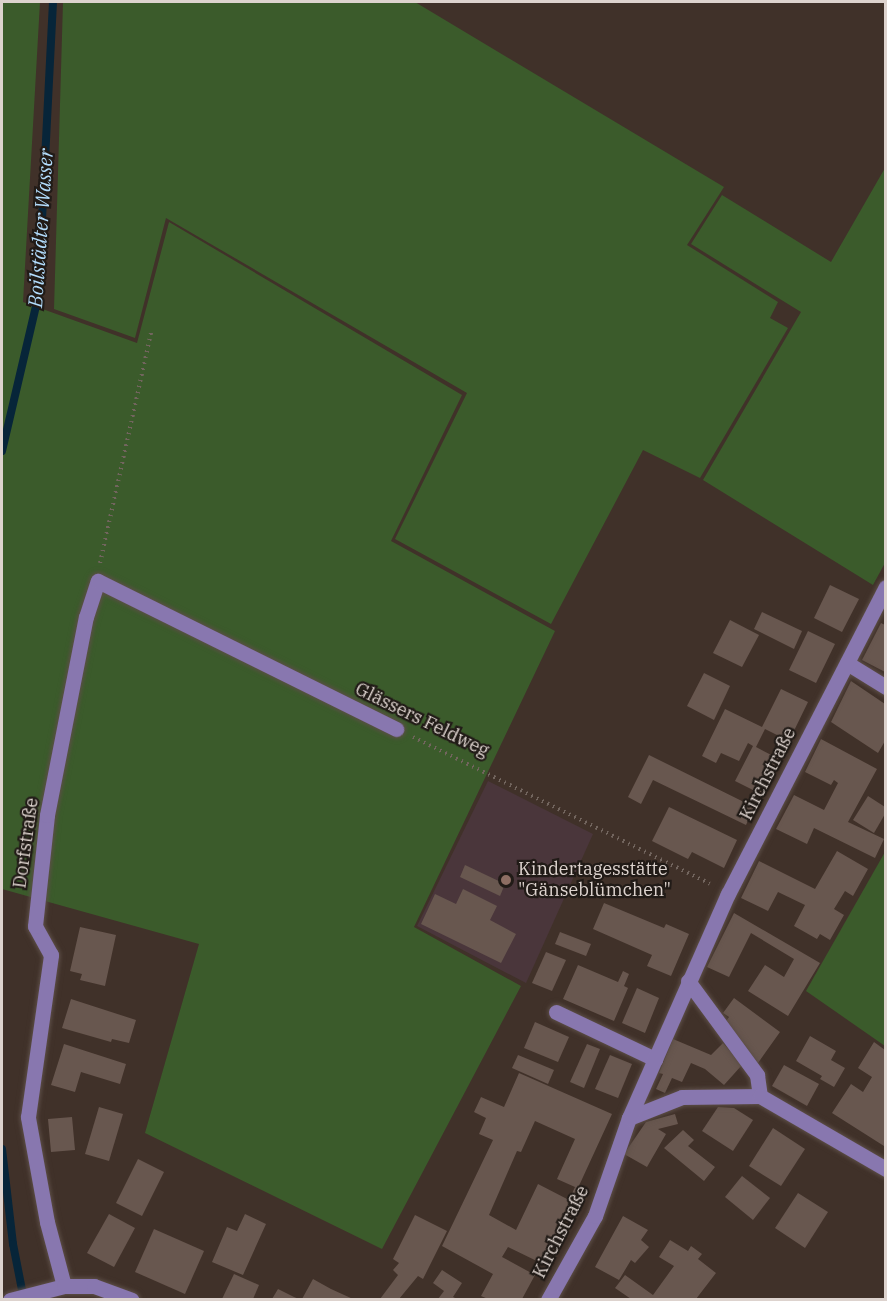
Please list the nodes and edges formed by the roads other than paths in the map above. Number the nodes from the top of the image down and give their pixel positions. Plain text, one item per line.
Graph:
1 (98, 581) joint
2 (885, 587) edge
3 (847, 663) junction
4 (885, 687) edge
5 (396, 729) road end
6 (688, 981) junction
7 (556, 1012) dead end
8 (655, 1059) junction
9 (760, 1096) junction
10 (629, 1118) junction
11 (885, 1169) edge
12 (64, 1286) junction
13 (10, 1299) edge
14 (132, 1299) edge
15 (548, 1299) edge

1 - 5 street, Glässers Feldweg
1 - 12 street, Dorfstraße
2 - 3 street, Kirchstraße
3 - 4 street
3 - 6 street, Kirchstraße
6 - 8 street, Kirchstraße
6 - 9 street
7 - 8 street
8 - 10 street, Kirchstraße
9 - 10 street
9 - 11 street
10 - 15 street, Kirchstraße
12 - 13 street
12 - 14 street

